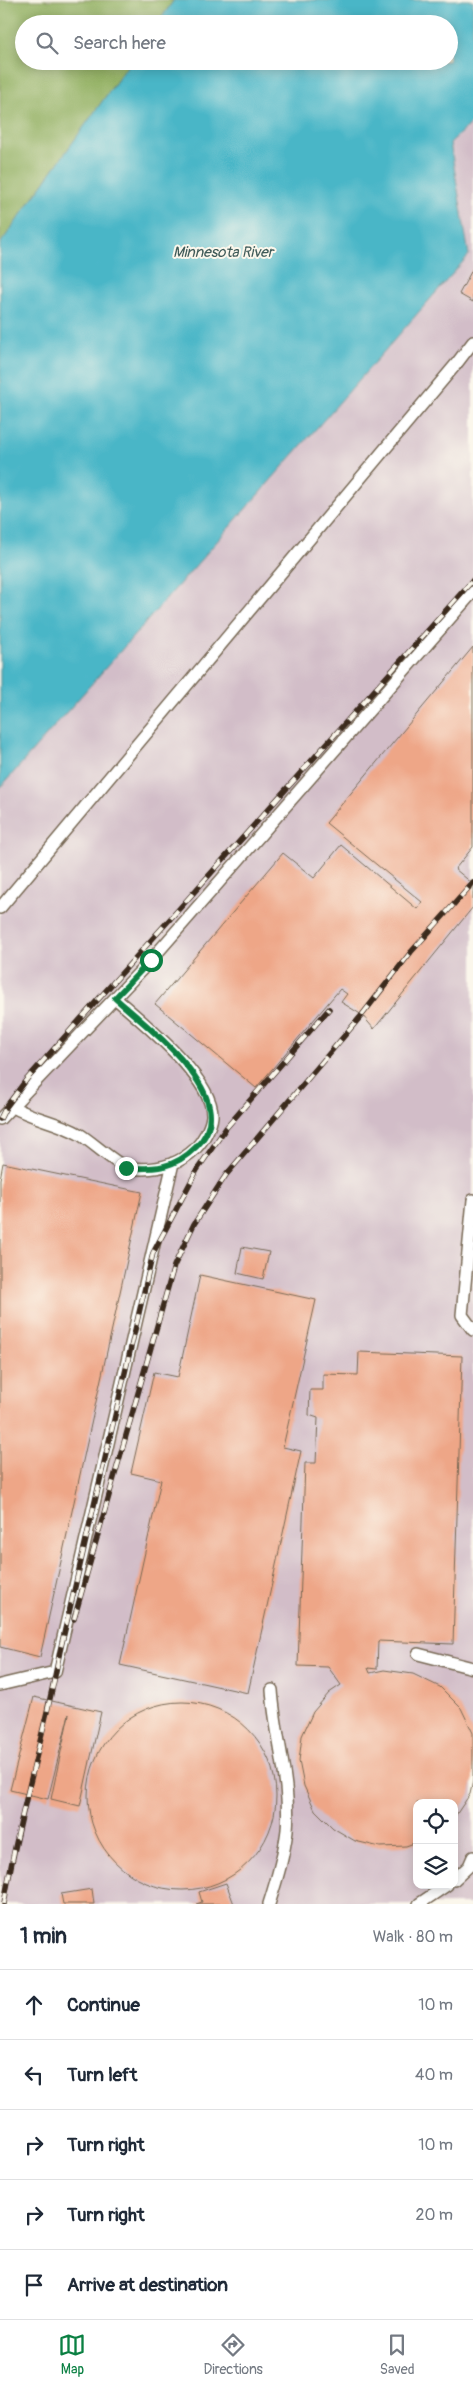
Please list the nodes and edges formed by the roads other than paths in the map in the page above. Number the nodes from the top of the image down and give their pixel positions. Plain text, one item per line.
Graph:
1 (473, 342) edge
2 (473, 592) edge
3 (0, 908) edge
4 (115, 998) junction
5 (12, 1108) junction
6 (0, 1119) edge
7 (173, 1163) junction
8 (473, 1200) edge
9 (473, 1330) edge
10 (418, 1654) dead end
11 (473, 1668) edge
12 (0, 1685) edge
13 (272, 1690) dead end
14 (473, 1857) edge
15 (458, 1876) edge
16 (441, 1889) edge
17 (269, 1904) edge
18 (420, 1904) edge

1 - 3 lane
2 - 4 lane
4 - 5 lane
4 - 7 lane
5 - 6 lane
5 - 7 lane
7 - 12 lane
8 - 9 lane
10 - 11 lane
13 - 17 lane
14 - 15 lane
16 - 18 lane

